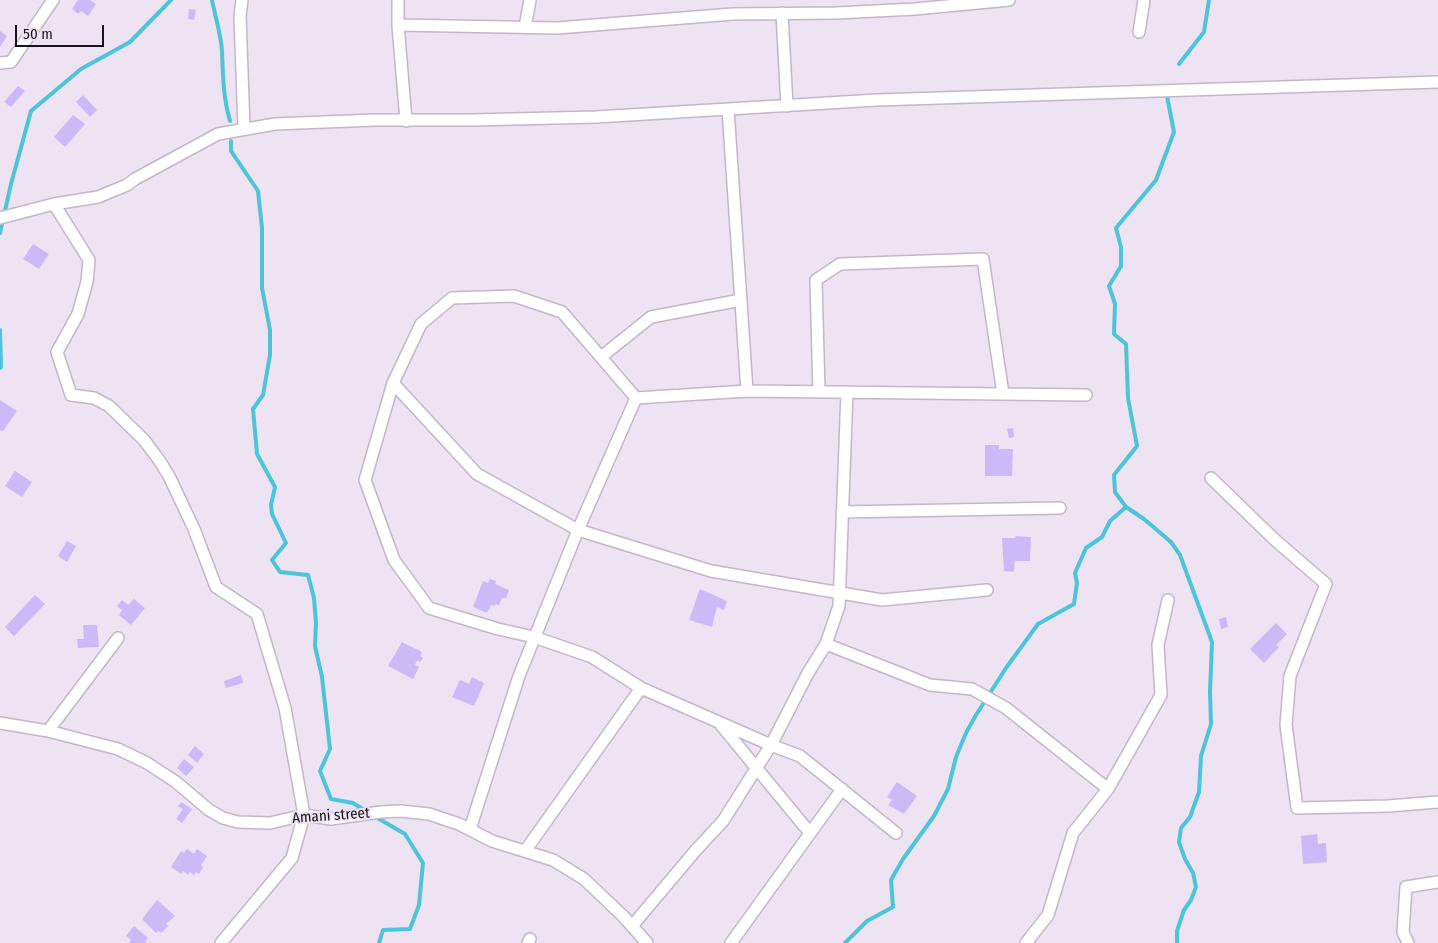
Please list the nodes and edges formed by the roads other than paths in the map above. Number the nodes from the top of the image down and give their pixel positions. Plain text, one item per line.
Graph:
1 (53, 0) edge
2 (242, 0) edge
3 (398, 0) edge
4 (530, 0) edge
5 (1008, 0) edge
6 (1144, 0) edge
7 (782, 13) junction
8 (398, 25) junction
9 (525, 27) junction
10 (1139, 32) dead end
11 (0, 62) edge
12 (1438, 82) edge
13 (787, 106) junction
14 (728, 109) junction
15 (406, 121) junction
16 (244, 128) junction
17 (54, 204) junction
18 (0, 218) edge
19 (741, 300) junction
20 (601, 357) junction
21 (394, 383) junction
22 (747, 391) junction
23 (818, 392) junction
24 (847, 392) junction
25 (1003, 394) junction
26 (1086, 395) dead end
27 (636, 398) junction
28 (1211, 478) dead end
29 (1060, 508) dead end
30 (842, 512) junction
31 (578, 530) junction
32 (987, 590) dead end
33 (839, 593) junction
34 (1168, 600) dead end
35 (534, 637) junction
36 (118, 638) dead end
37 (826, 644) junction
38 (641, 688) junction
39 (0, 722) edge
40 (718, 722) junction
41 (48, 730) junction
42 (771, 745) junction
43 (757, 768) junction
44 (842, 789) junction
45 (1108, 789) junction
46 (1438, 802) edge
47 (304, 815) junction
48 (470, 829) junction
49 (810, 833) junction
50 (896, 833) dead end
51 (525, 851) junction
52 (1438, 882) edge
53 (632, 926) junction
54 (221, 943) edge
55 (647, 943) edge
56 (732, 943) edge
57 (1026, 943) edge
58 (1408, 943) edge

1 - 11 street
2 - 16 street
3 - 8 street
4 - 9 street
5 - 7 street
6 - 10 street
7 - 9 street
7 - 13 street
8 - 9 street
8 - 15 street
12 - 13 street
13 - 14 street
14 - 15 street
14 - 19 street
15 - 16 street
16 - 17 street
17 - 18 street
17 - 47 street
19 - 20 street
19 - 22 street
20 - 21 street
20 - 27 street
21 - 31 street
21 - 35 street
22 - 23 street
22 - 27 street
23 - 24 street
23 - 25 street
24 - 25 street
24 - 30 street
25 - 26 street
27 - 31 street
28 - 46 street
29 - 30 street
30 - 33 street
31 - 33 street
31 - 35 street
32 - 33 street
33 - 37 street
34 - 45 street
35 - 38 street
35 - 48 street
36 - 41 street
37 - 42 street
37 - 45 street
38 - 40 street
38 - 51 street
39 - 41 street, Amani street
40 - 42 street
40 - 43 street
41 - 47 street, Amani street
42 - 43 street
42 - 44 street
43 - 49 street
43 - 53 street
44 - 49 street
44 - 50 street
45 - 57 street
47 - 48 street, Amani street
47 - 54 street
48 - 51 street, Amani street
49 - 56 street
51 - 53 street, Amani street
52 - 58 street
53 - 55 street, Amani street

